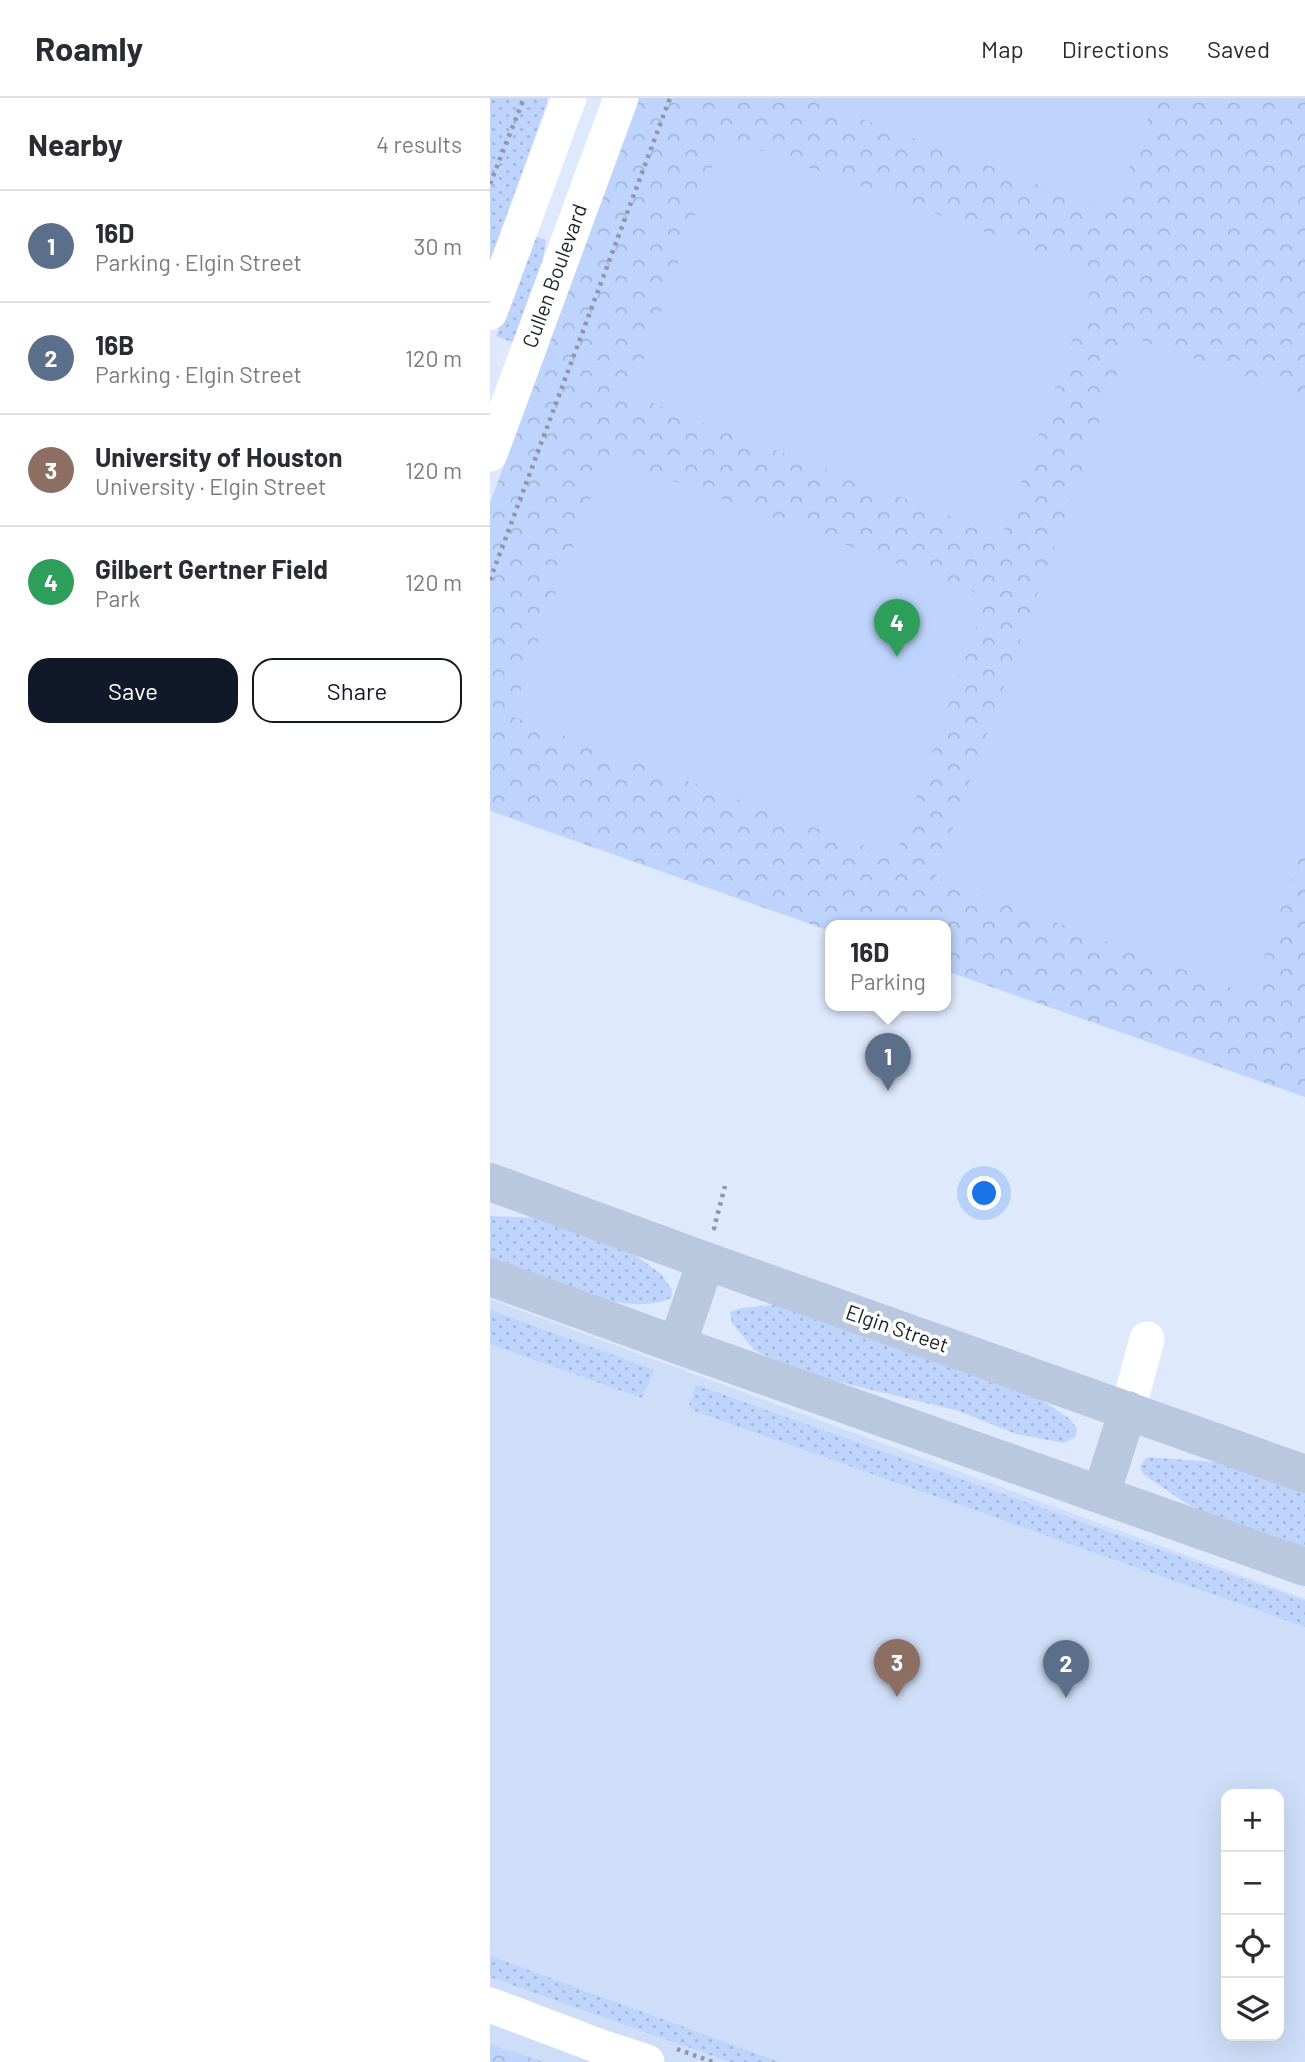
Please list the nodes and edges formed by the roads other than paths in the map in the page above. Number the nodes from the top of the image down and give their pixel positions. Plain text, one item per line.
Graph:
1 (569, 98) edge
2 (621, 98) edge
3 (490, 312) edge
4 (499, 400) edge
5 (490, 454) edge
6 (490, 1182) edge
7 (710, 1245) junction
8 (490, 1277) edge
9 (1147, 1339) dead end
10 (677, 1345) junction
11 (1128, 1409) junction
12 (1305, 1474) edge
13 (1101, 1495) junction
14 (1305, 1567) edge
15 (490, 2005) edge
16 (602, 2055) edge
17 (647, 2062) edge

1 - 3 street
2 - 4 street, Cullen Boulevard
4 - 5 street, Cullen Boulevard
6 - 7 main road, Elgin Street
7 - 10 main road
7 - 11 main road, Elgin Street
8 - 10 main road
9 - 11 street
10 - 13 main road
11 - 12 main road, Elgin Street
11 - 13 main road
13 - 14 main road
15 - 16 street
16 - 17 street

